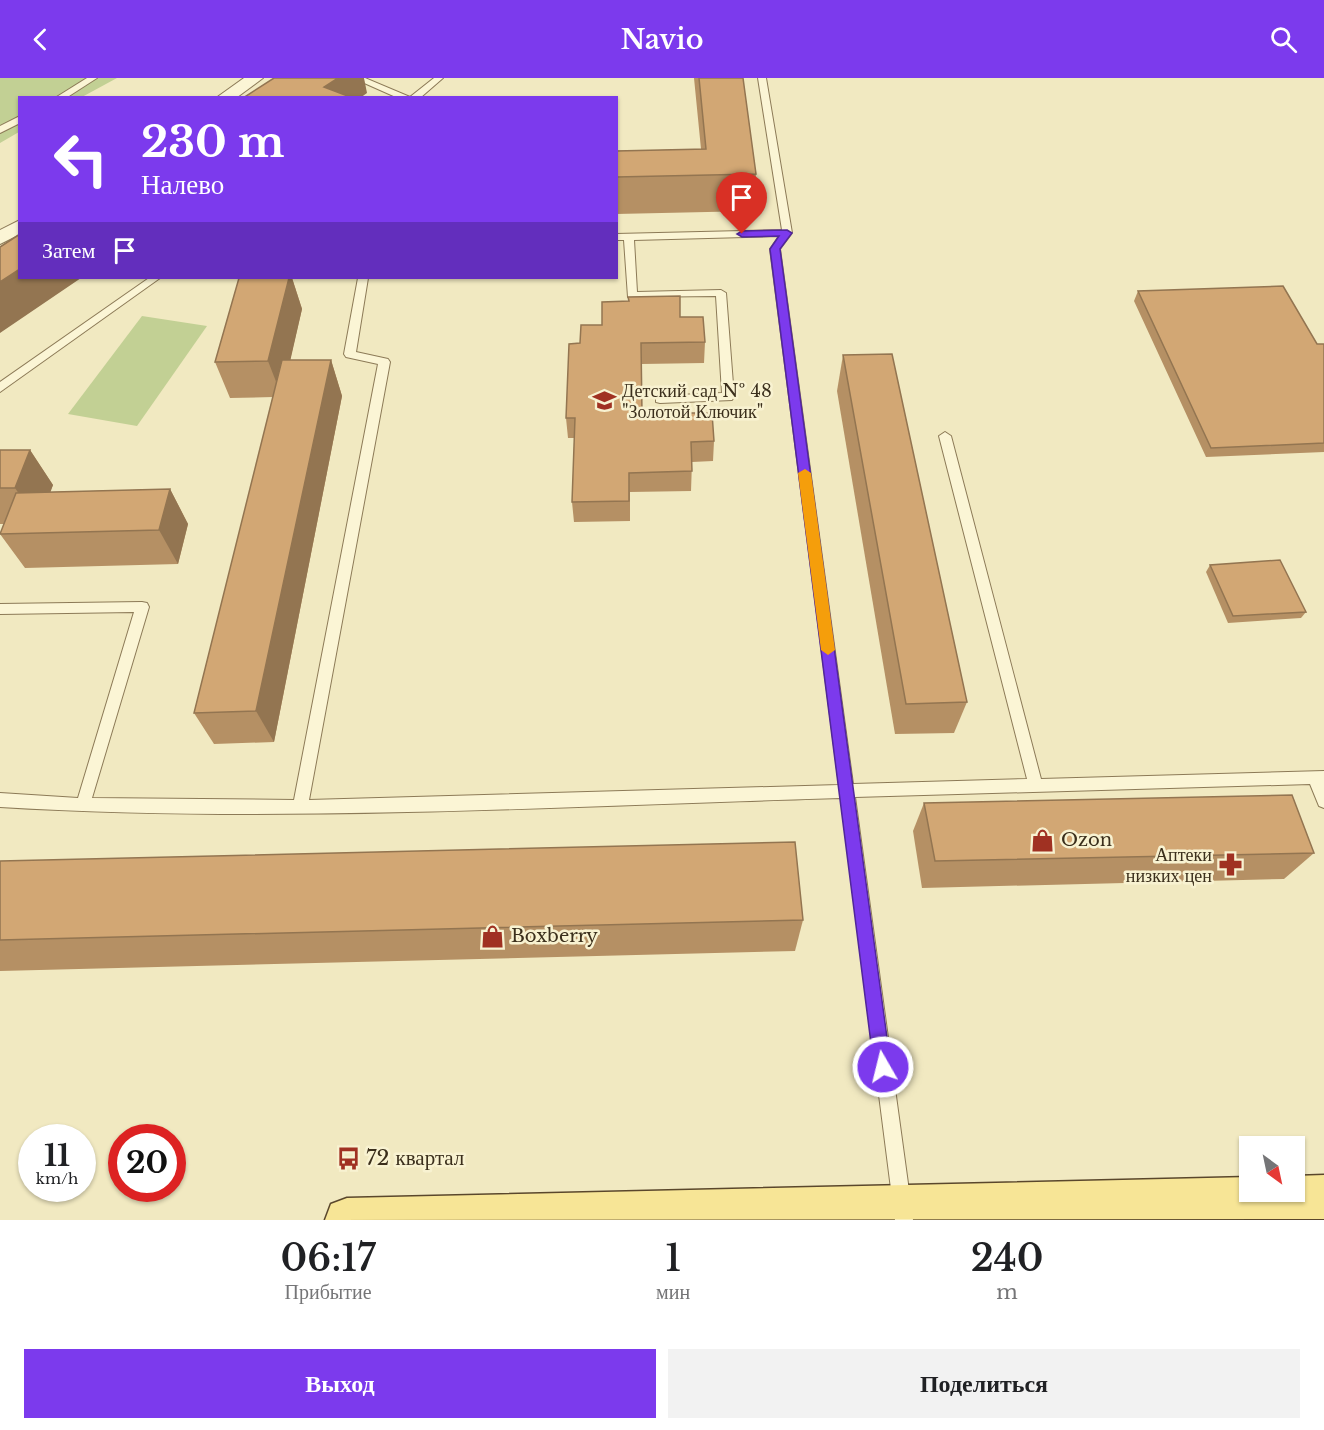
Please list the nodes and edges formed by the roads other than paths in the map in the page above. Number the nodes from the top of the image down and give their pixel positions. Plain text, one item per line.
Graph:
1 (93, 78) edge
2 (255, 78) edge
3 (357, 78) edge
4 (439, 78) edge
5 (762, 78) edge
6 (62, 96) edge
7 (227, 96) edge
8 (402, 96) edge
9 (416, 96) edge
10 (18, 120) edge
11 (0, 130) edge
12 (18, 227) edge
13 (787, 233) junction
14 (618, 237) edge
15 (628, 237) junction
16 (0, 238) edge
17 (154, 279) edge
18 (363, 279) edge
19 (0, 388) edge
20 (660, 399) dead end
21 (945, 436) dead end
22 (0, 609) edge
23 (1319, 778) edge
24 (1036, 787) junction
25 (847, 791) junction
26 (0, 800) edge
27 (1324, 801) edge
28 (83, 805) junction
29 (300, 807) junction
30 (1324, 1197) edge
31 (903, 1213) edge
32 (347, 1220) edge

1 - 6 lane
2 - 7 street
3 - 8 lane
4 - 9 lane
5 - 13 lane
10 - 11 lane
12 - 16 street
13 - 15 lane
13 - 25 lane
14 - 15 lane
15 - 20 lane
17 - 19 lane
18 - 29 lane
21 - 24 lane
22 - 28 lane
23 - 24 lane
23 - 27 lane
24 - 25 lane
25 - 29 lane
25 - 31 lane
26 - 28 lane
28 - 29 lane
30 - 31 main road
31 - 32 main road

